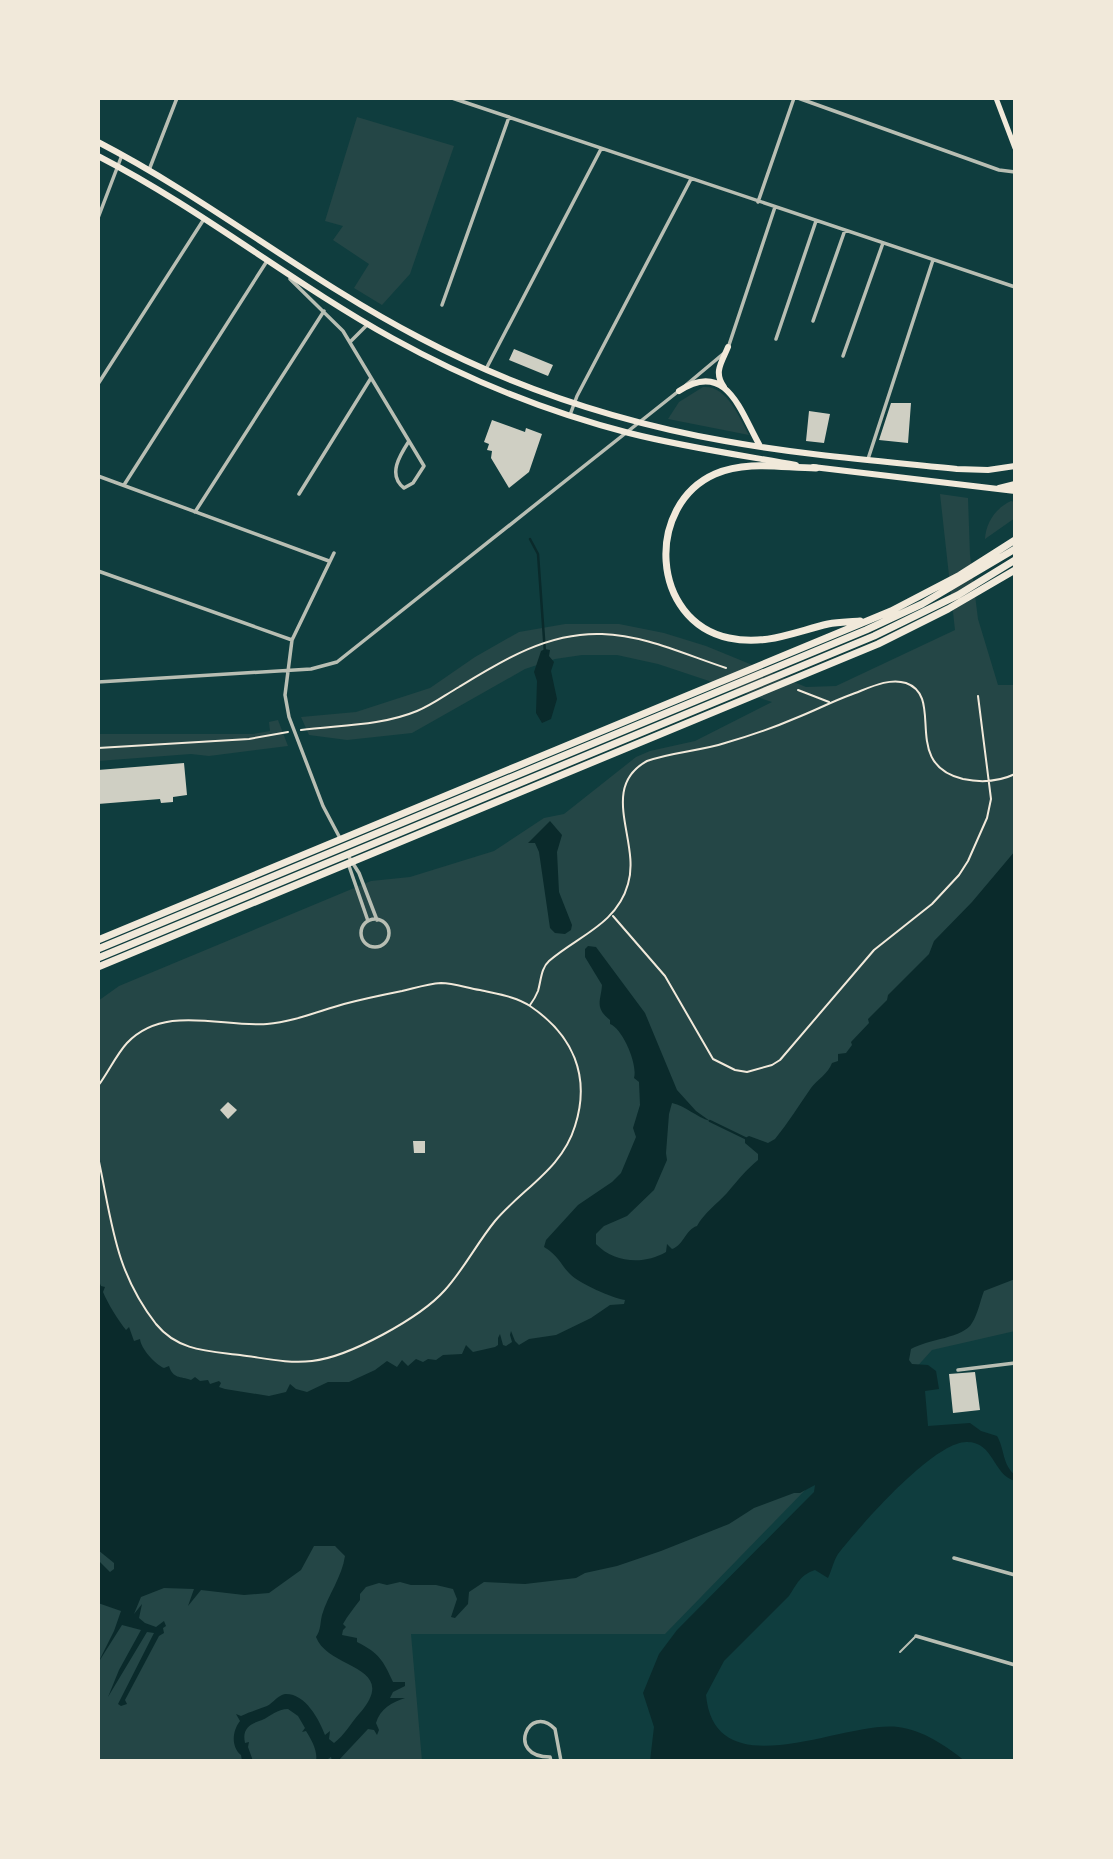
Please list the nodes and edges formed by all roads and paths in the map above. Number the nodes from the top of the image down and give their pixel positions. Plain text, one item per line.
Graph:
1 (177, 98) edge
2 (452, 98) edge
3 (796, 98) edge
4 (996, 98) edge
5 (509, 117) junction
6 (98, 142) edge
7 (1015, 148) edge
8 (601, 149) junction
9 (122, 155) junction
10 (98, 156) edge
11 (117, 166) junction
12 (149, 170) junction
13 (1015, 172) edge
14 (691, 179) junction
15 (758, 202) junction
16 (775, 207) junction
17 (98, 218) edge
18 (204, 219) junction
19 (816, 221) junction
20 (845, 230) junction
21 (883, 243) junction
22 (933, 260) junction
23 (267, 261) junction
24 (281, 270) junction
25 (1015, 287) edge
26 (339, 292) junction
27 (332, 303) junction
28 (442, 305) dead end
29 (324, 311) junction
30 (813, 321) dead end
31 (368, 324) junction
32 (776, 339) dead end
33 (350, 342) junction
34 (729, 344) junction
35 (843, 356) dead end
36 (486, 369) junction
37 (371, 379) junction
38 (98, 384) edge
39 (725, 388) junction
40 (679, 391) junction
41 (574, 403) junction
42 (570, 415) junction
43 (642, 422) junction
44 (629, 433) junction
45 (409, 441) junction
46 (760, 446) junction
47 (868, 459) junction
48 (1015, 466) edge
49 (816, 468) junction
50 (98, 476) edge
51 (1015, 484) edge
52 (124, 485) junction
53 (994, 489) junction
54 (1015, 491) edge
55 (299, 494) dead end
56 (195, 512) junction
57 (1015, 540) edge
58 (1015, 549) edge
59 (334, 553) dead end
60 (993, 559) junction
61 (1015, 560) edge
62 (330, 561) junction
63 (1015, 570) edge
64 (98, 571) edge
65 (946, 587) junction
66 (947, 605) junction
67 (868, 620) junction
68 (292, 640) junction
69 (726, 668) dead end
70 (287, 670) junction
71 (98, 682) edge
72 (798, 690) dead end
73 (978, 696) dead end
74 (830, 702) junction
75 (305, 729) dead end
76 (285, 732) dead end
77 (98, 748) edge
78 (1015, 774) edge
79 (988, 782) junction
80 (360, 835) junction
81 (348, 858) junction
82 (319, 862) junction
83 (613, 915) junction
84 (377, 920) junction
85 (368, 921) junction
86 (98, 940) edge
87 (98, 948) edge
88 (98, 958) edge
89 (98, 967) edge
90 (530, 1006) junction
91 (98, 1086) edge
92 (98, 1157) edge
93 (1015, 1363) edge
94 (958, 1370) dead end
95 (954, 1558) dead end
96 (1015, 1575) edge
97 (916, 1636) joint
98 (900, 1651) dead end
99 (1015, 1665) edge
100 (550, 1759) edge
101 (561, 1761) edge

1 - 12 street
2 - 5 street
3 - 13 street
3 - 15 street
4 - 7 main road
5 - 8 street
5 - 28 street
6 - 9 highway
8 - 14 street
8 - 36 street
9 - 11 street
9 - 12 highway
10 - 11 highway
11 - 17 street
11 - 18 highway
12 - 26 highway
14 - 15 street
14 - 41 street
15 - 16 street
16 - 19 street
16 - 34 street
18 - 23 highway
18 - 38 street
19 - 20 street
19 - 32 street
20 - 21 street
20 - 30 street
21 - 22 street
21 - 35 street
22 - 25 street
22 - 47 street
23 - 24 highway
23 - 52 street
24 - 27 highway
24 - 29 street
26 - 27 highway
26 - 36 highway
27 - 31 highway
29 - 33 street
29 - 56 street
31 - 33 street
31 - 42 highway
33 - 37 street
34 - 39 highway
34 - 40 street
36 - 41 highway
37 - 45 street
37 - 55 street
39 - 40 highway
39 - 46 highway
40 - 43 street
41 - 42 street
41 - 43 highway
42 - 44 highway
43 - 44 street
43 - 46 highway
44 - 49 highway
44 - 70 street
45 - 45 street
46 - 47 highway
47 - 48 highway
49 - 53 highway
49 - 67 highway
50 - 52 street
51 - 53 highway
52 - 56 street
53 - 54 highway
56 - 62 street
57 - 60 highway
58 - 60 highway
59 - 62 street
60 - 65 highway
61 - 66 highway
62 - 68 street
63 - 66 highway
64 - 68 street
65 - 67 highway
65 - 80 highway
66 - 82 highway
67 - 80 highway
68 - 70 street
69 - 75 path
70 - 71 street
70 - 81 street
72 - 74 path
73 - 79 path
74 - 79 path
74 - 83 path
76 - 77 path
78 - 79 path
79 - 83 path
80 - 82 highway
81 - 84 street
81 - 85 street
82 - 86 highway
82 - 87 highway
82 - 88 highway
82 - 89 highway
83 - 90 path
84 - 85 street
84 - 85 street
90 - 91 path
90 - 92 path
93 - 94 street
95 - 96 street
97 - 98 lane
97 - 99 street
100 - 101 street

